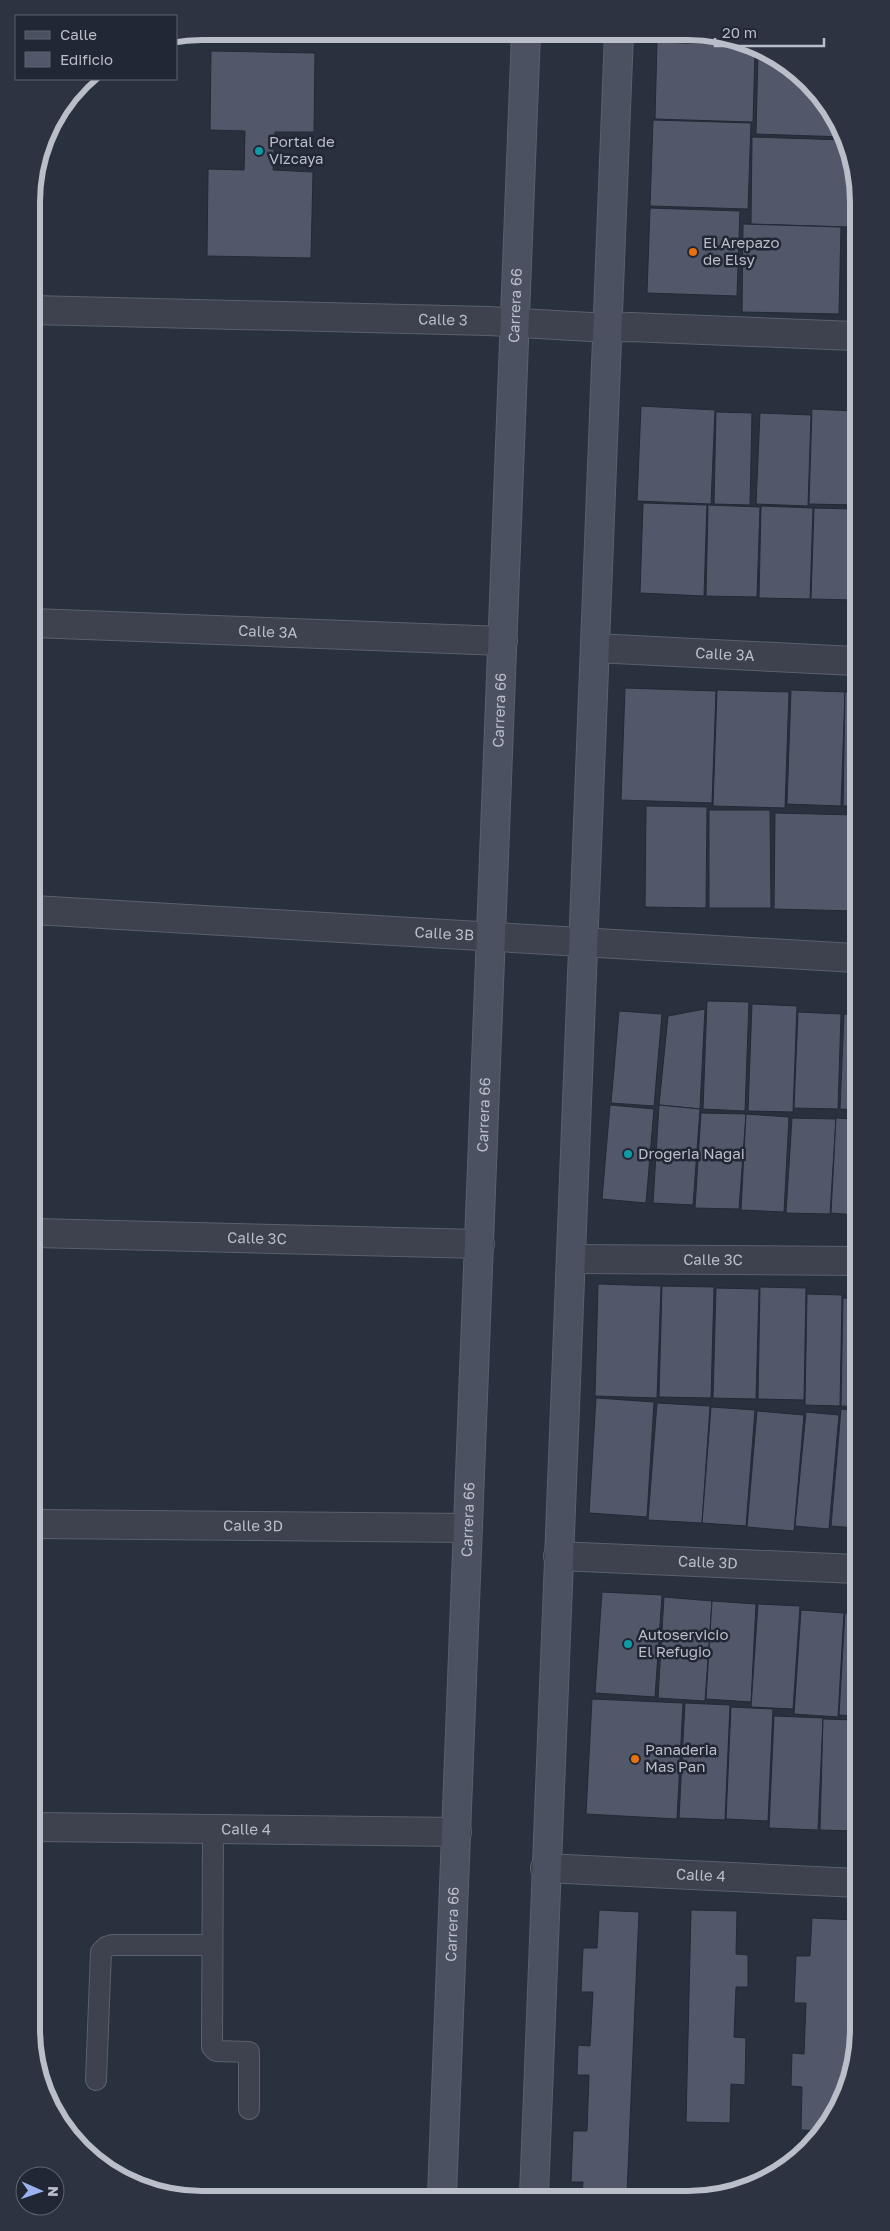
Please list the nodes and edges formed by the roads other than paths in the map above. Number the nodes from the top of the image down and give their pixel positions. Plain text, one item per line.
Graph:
1 (526, 40) edge
2 (618, 40) edge
3 (40, 310) edge
4 (515, 322) junction
5 (608, 328) junction
6 (850, 336) edge
7 (40, 623) edge
8 (503, 641) junction
9 (595, 648) junction
10 (850, 661) edge
11 (40, 910) edge
12 (492, 937) junction
13 (584, 943) junction
14 (850, 958) edge
15 (40, 1233) edge
16 (480, 1244) junction
17 (572, 1259) junction
18 (850, 1261) edge
19 (40, 1524) edge
20 (468, 1528) junction
21 (558, 1556) junction
22 (850, 1569) edge
23 (40, 1827) edge
24 (214, 1829) junction
25 (457, 1832) junction
26 (546, 1868) junction
27 (850, 1882) edge
28 (212, 1945) junction
29 (96, 2080) dead end
30 (249, 2109) dead end
31 (442, 2191) edge
32 (534, 2191) edge

1 - 4 main road, Carrera 66
2 - 5 main road
3 - 4 street, Calle 3
4 - 5 street, Calle 3
4 - 8 main road, Carrera 66
5 - 6 street, Calle 3
5 - 9 main road
7 - 8 street, Calle 3A
8 - 12 main road, Carrera 66
9 - 10 street, Calle 3A
9 - 13 main road
11 - 12 street, Calle 3B
12 - 13 street, Calle 3B
12 - 16 main road, Carrera 66
13 - 14 street, Calle 3B
13 - 17 main road
15 - 16 street, Calle 3C
16 - 20 main road, Carrera 66
17 - 18 street, Calle 3C
17 - 21 main road
19 - 20 street, Calle 3D
20 - 25 main road, Carrera 66
21 - 22 street, Calle 3D
21 - 26 main road
23 - 24 street, Calle 4
24 - 25 street, Calle 4
24 - 28 lane
25 - 31 main road, Carrera 66
26 - 27 street, Calle 4
26 - 32 main road
28 - 29 lane
28 - 30 lane

